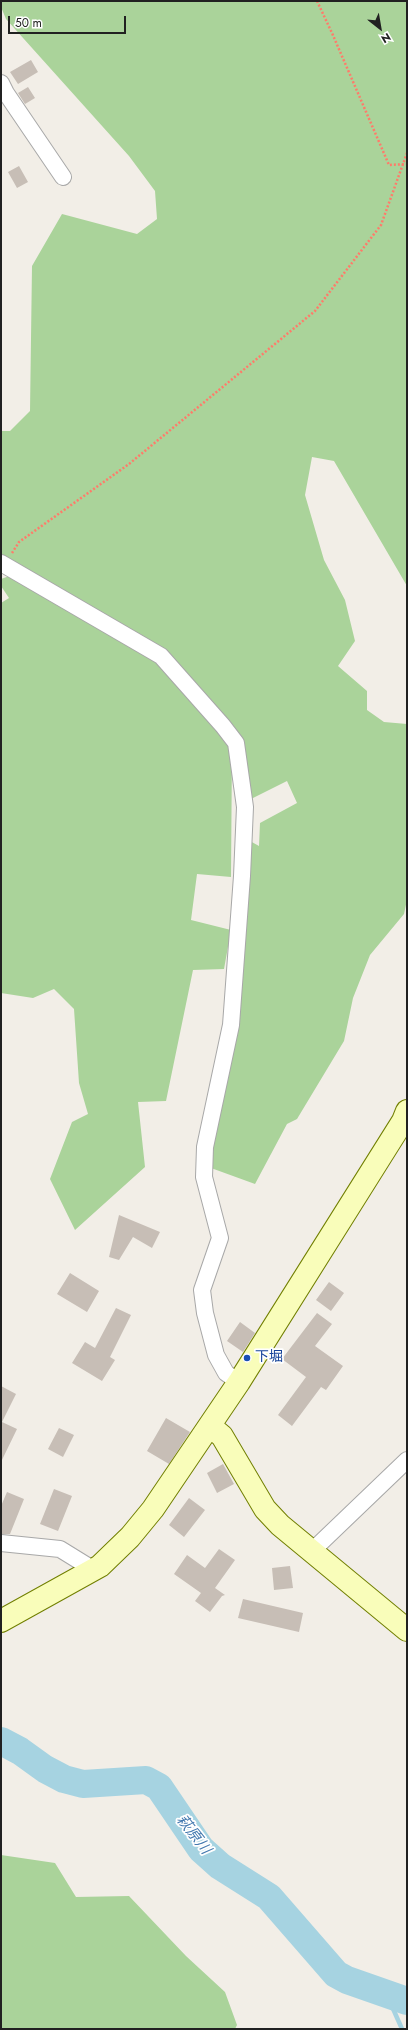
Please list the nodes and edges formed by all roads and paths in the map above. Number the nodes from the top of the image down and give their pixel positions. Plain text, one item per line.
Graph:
1 (317, 1) edge
2 (3, 91) edge
3 (407, 153) edge
4 (406, 164) edge
5 (63, 177) dead end
6 (2, 566) edge
7 (407, 1111) edge
8 (239, 1382) junction
9 (210, 1426) junction
10 (407, 1460) edge
11 (1, 1543) edge
12 (312, 1552) junction
13 (94, 1570) junction
14 (1, 1622) edge
15 (407, 1630) edge

1 - 4 path
2 - 5 street
3 - 4 path
4 - 6 path
6 - 8 street
7 - 8 street
8 - 9 street
9 - 12 street
9 - 13 street
10 - 12 street
11 - 13 street
12 - 15 street
13 - 14 street

